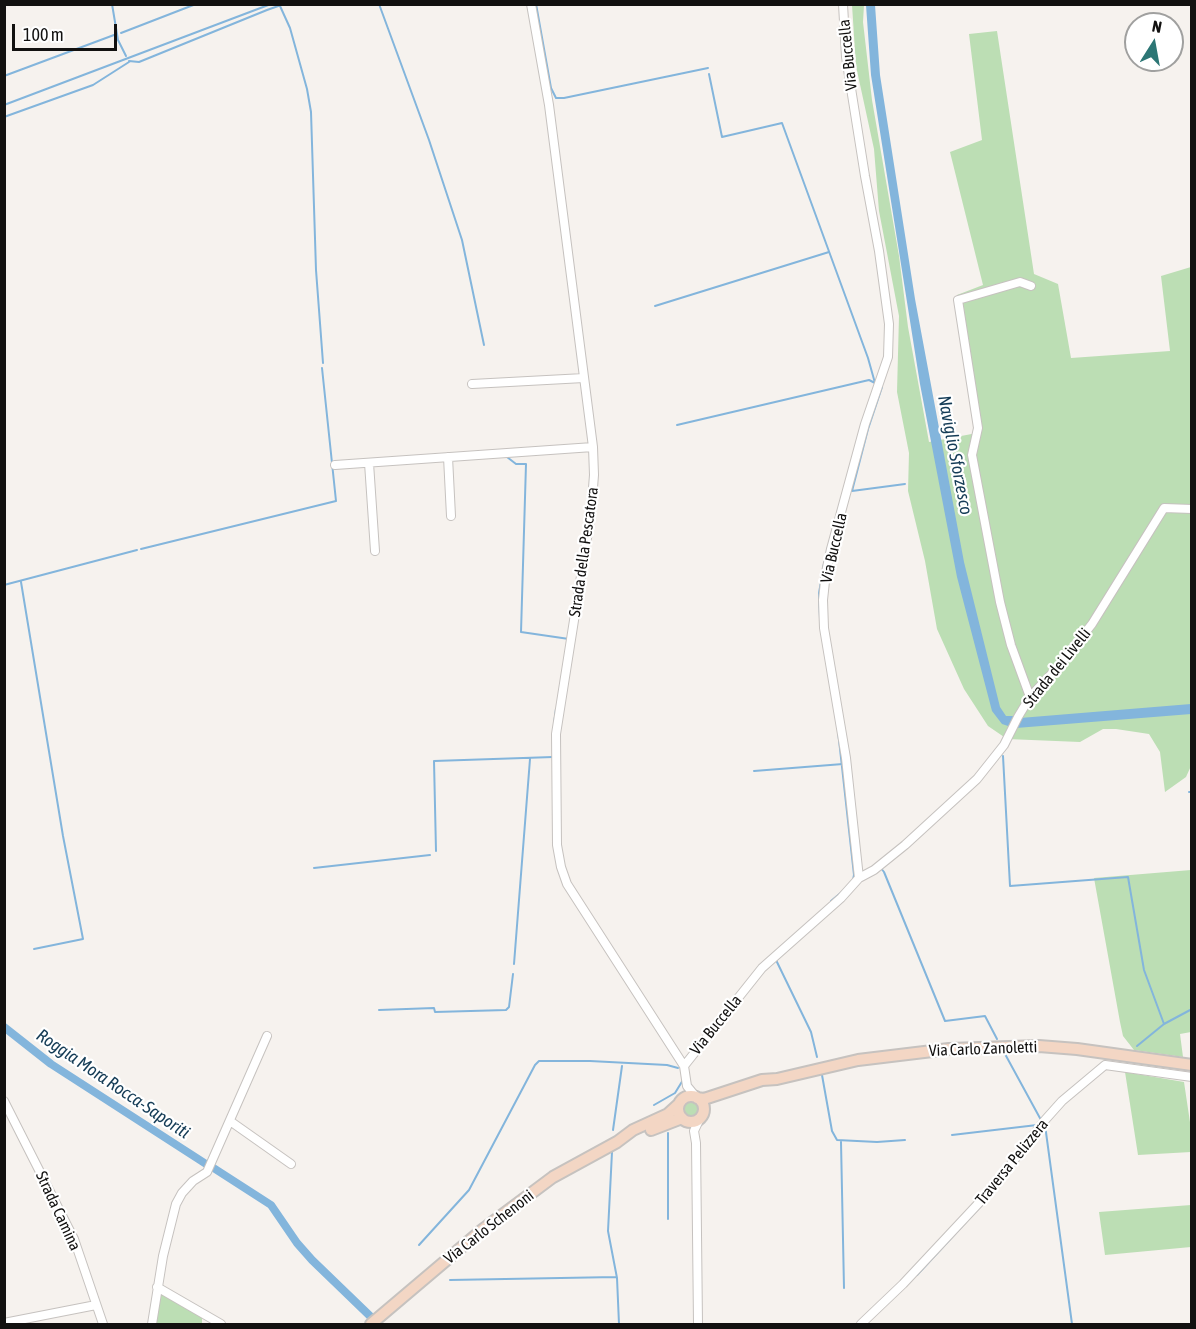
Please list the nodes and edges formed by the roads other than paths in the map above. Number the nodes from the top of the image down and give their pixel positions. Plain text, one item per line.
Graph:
1 (531, 4) edge
2 (843, 4) edge
3 (1032, 286) dead end
4 (584, 378) junction
5 (472, 384) dead end
6 (593, 447) junction
7 (448, 457) junction
8 (369, 463) junction
9 (335, 465) dead end
10 (1191, 509) edge
11 (451, 516) dead end
12 (375, 551) dead end
13 (1030, 697) junction
14 (859, 878) junction
15 (267, 1035) dead end
16 (1191, 1065) edge
17 (684, 1066) junction
18 (1191, 1077) edge
19 (777, 1079) junction
20 (687, 1086) junction
21 (696, 1097) junction
22 (4, 1101) edge
23 (680, 1102) junction
24 (702, 1114) junction
25 (684, 1119) junction
26 (230, 1121) junction
27 (694, 1131) junction
28 (617, 1142) junction
29 (291, 1164) dead end
30 (157, 1287) junction
31 (96, 1305) junction
32 (4, 1323) edge
33 (103, 1324) edge
34 (152, 1324) edge
35 (221, 1324) edge
36 (371, 1324) edge
37 (698, 1324) edge
38 (861, 1324) edge

1 - 4 street, Strada della Pescatora
2 - 14 street, Via Buccella
3 - 13 street
4 - 5 street
4 - 6 street, Strada della Pescatora
6 - 7 street
6 - 17 street, Strada della Pescatora
7 - 8 street
7 - 11 street
8 - 9 street
8 - 12 street
10 - 13 street, Strada dei Livelli
13 - 14 street, Strada dei Livelli
14 - 17 street, Via Buccella
15 - 26 street
16 - 19 main road, Via Carlo Zanoletti
17 - 20 street, Via Buccella
18 - 38 street, Traversa Pelizzera
19 - 21 main road, Via Carlo Zanoletti
19 - 24 main road, Via Carlo Zanoletti
20 - 21 street
20 - 23 street
21 - 23 main road
21 - 24 main road
22 - 31 street, Strada Camina
23 - 25 main road
23 - 28 main road, Via Carlo Schenoni
24 - 25 main road
24 - 27 street
25 - 27 street
25 - 28 main road, Via Carlo Schenoni
26 - 29 street
26 - 30 street
27 - 37 street
28 - 36 main road, Via Carlo Schenoni
30 - 34 street
30 - 35 street
31 - 32 street
31 - 33 street, Strada Camina

